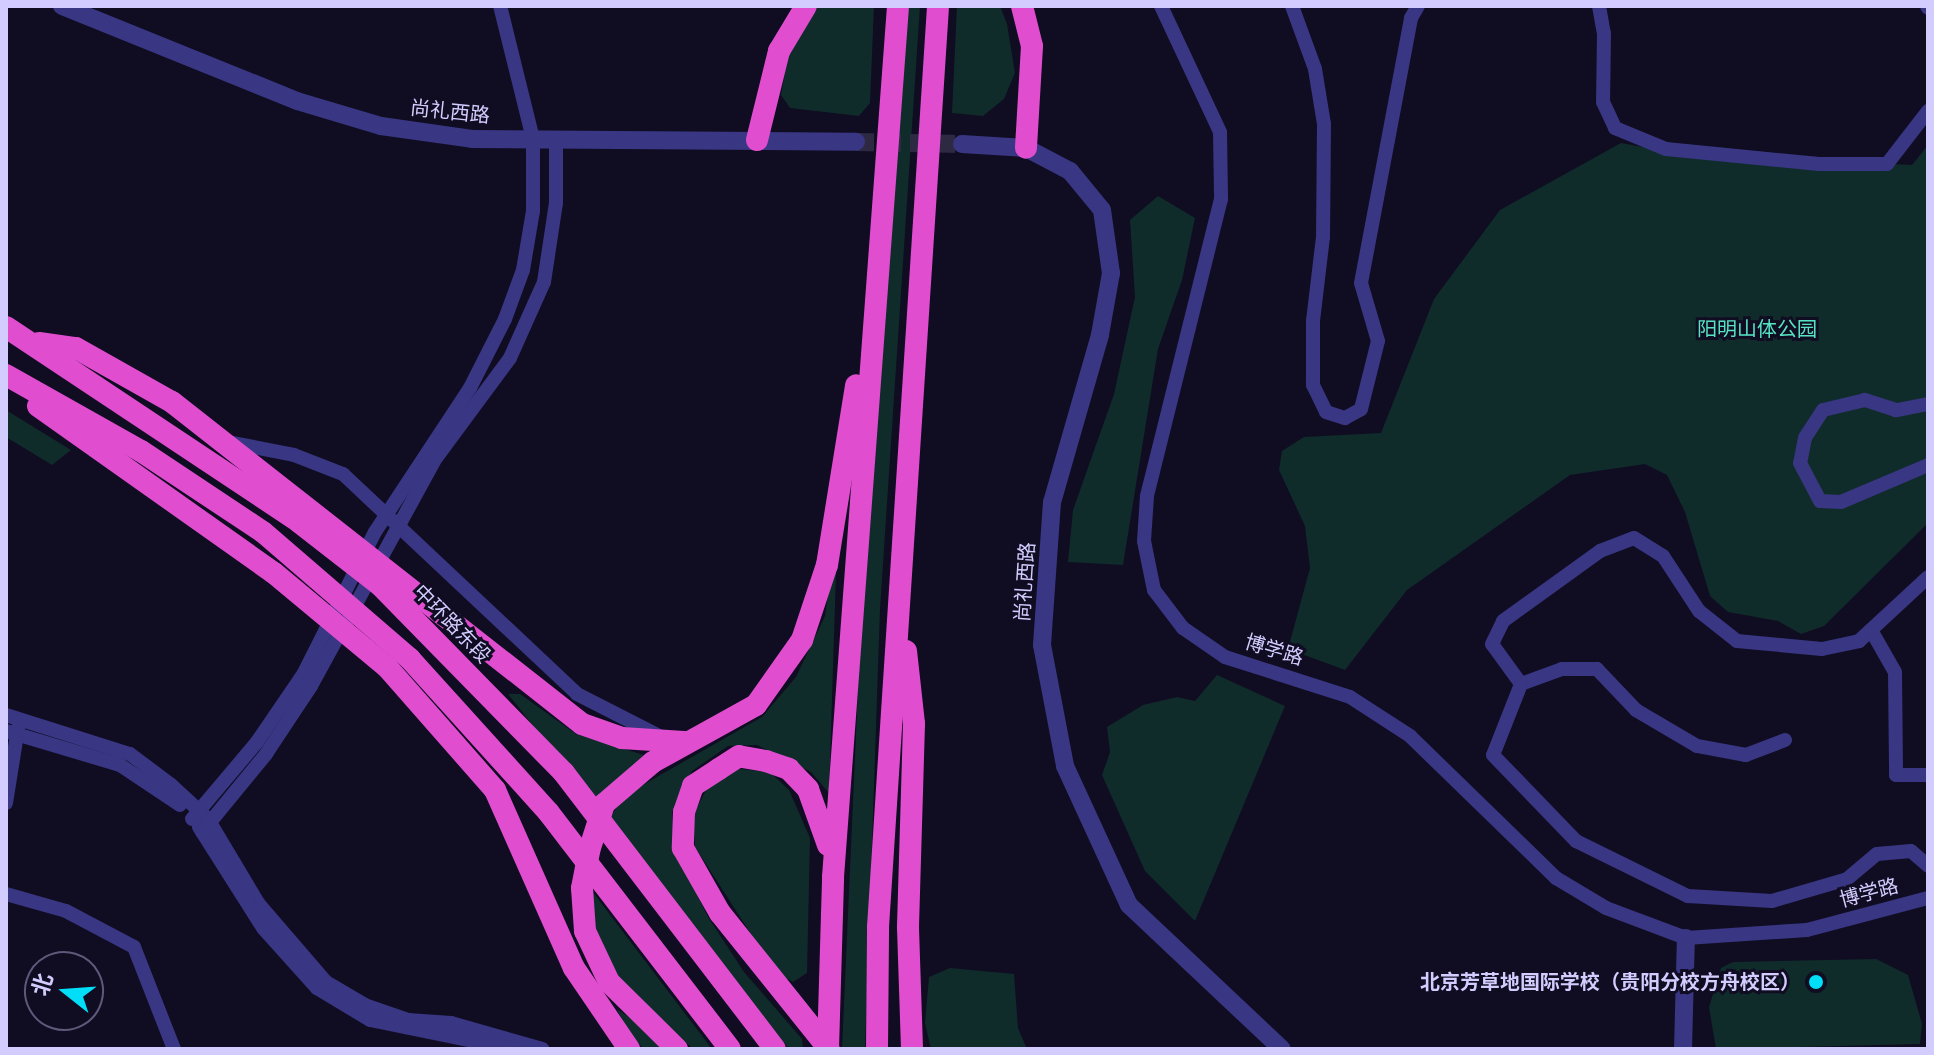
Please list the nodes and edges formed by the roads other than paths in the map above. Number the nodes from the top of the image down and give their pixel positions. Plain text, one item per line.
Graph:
1 (62, 6) edge
2 (500, 6) edge
3 (806, 6) edge
4 (898, 6) edge
5 (938, 6) edge
6 (1022, 6) edge
7 (1161, 6) edge
8 (1292, 6) edge
9 (1418, 6) edge
10 (1599, 6) edge
11 (1928, 111) edge
12 (556, 138) junction
13 (533, 139) junction
14 (757, 140) junction
15 (856, 142) tunnel mouth
16 (962, 144) tunnel mouth
17 (1026, 148) junction
18 (878, 241) junction
19 (6, 327) edge
20 (35, 343) junction
21 (6, 378) edge
22 (1928, 404) edge
23 (227, 442) junction
24 (1928, 465) edge
25 (1928, 577) edge
26 (899, 592) junction
27 (1871, 630) junction
28 (308, 680) junction
29 (1521, 684) junction
30 (10, 726) edge
31 (1785, 740) dead end
32 (678, 742) junction
33 (1928, 775) edge
34 (6, 803) edge
35 (200, 820) junction
36 (1928, 866) edge
37 (833, 877) junction
38 (6, 894) edge
39 (1928, 898) edge
40 (1686, 938) junction
41 (174, 1049) edge
42 (512, 1049) edge
43 (542, 1049) edge
44 (629, 1049) edge
45 (677, 1049) edge
46 (730, 1049) edge
47 (775, 1049) edge
48 (828, 1049) edge
49 (877, 1049) edge
50 (912, 1049) edge
51 (1282, 1049) edge
52 (1683, 1049) edge

1 - 13 street, 尚礼西路
2 - 13 street
3 - 14 highway
4 - 18 highway
5 - 26 highway
6 - 17 highway
7 - 40 street, 博学路
8 - 9 street
10 - 11 street
12 - 13 street, 尚礼西路
12 - 14 street, 尚礼西路
12 - 28 street
13 - 28 street
14 - 15 street, 尚礼西路
16 - 17 street, 尚礼西路
17 - 51 street, 尚礼西路
18 - 32 highway
18 - 37 highway
19 - 20 highway, 中环路东段
20 - 23 highway
20 - 47 highway, 中环路东段
21 - 44 highway
21 - 46 highway
22 - 24 street
23 - 32 highway
23 - 32 street
25 - 27 street
26 - 49 highway
26 - 50 highway
27 - 29 street
27 - 33 street
28 - 35 street
29 - 31 street
29 - 36 street
30 - 34 street
30 - 35 street
32 - 45 highway
35 - 42 street
35 - 43 street
37 - 48 highway
37 - 48 highway
38 - 41 street
39 - 40 street, 博学路
40 - 52 street

